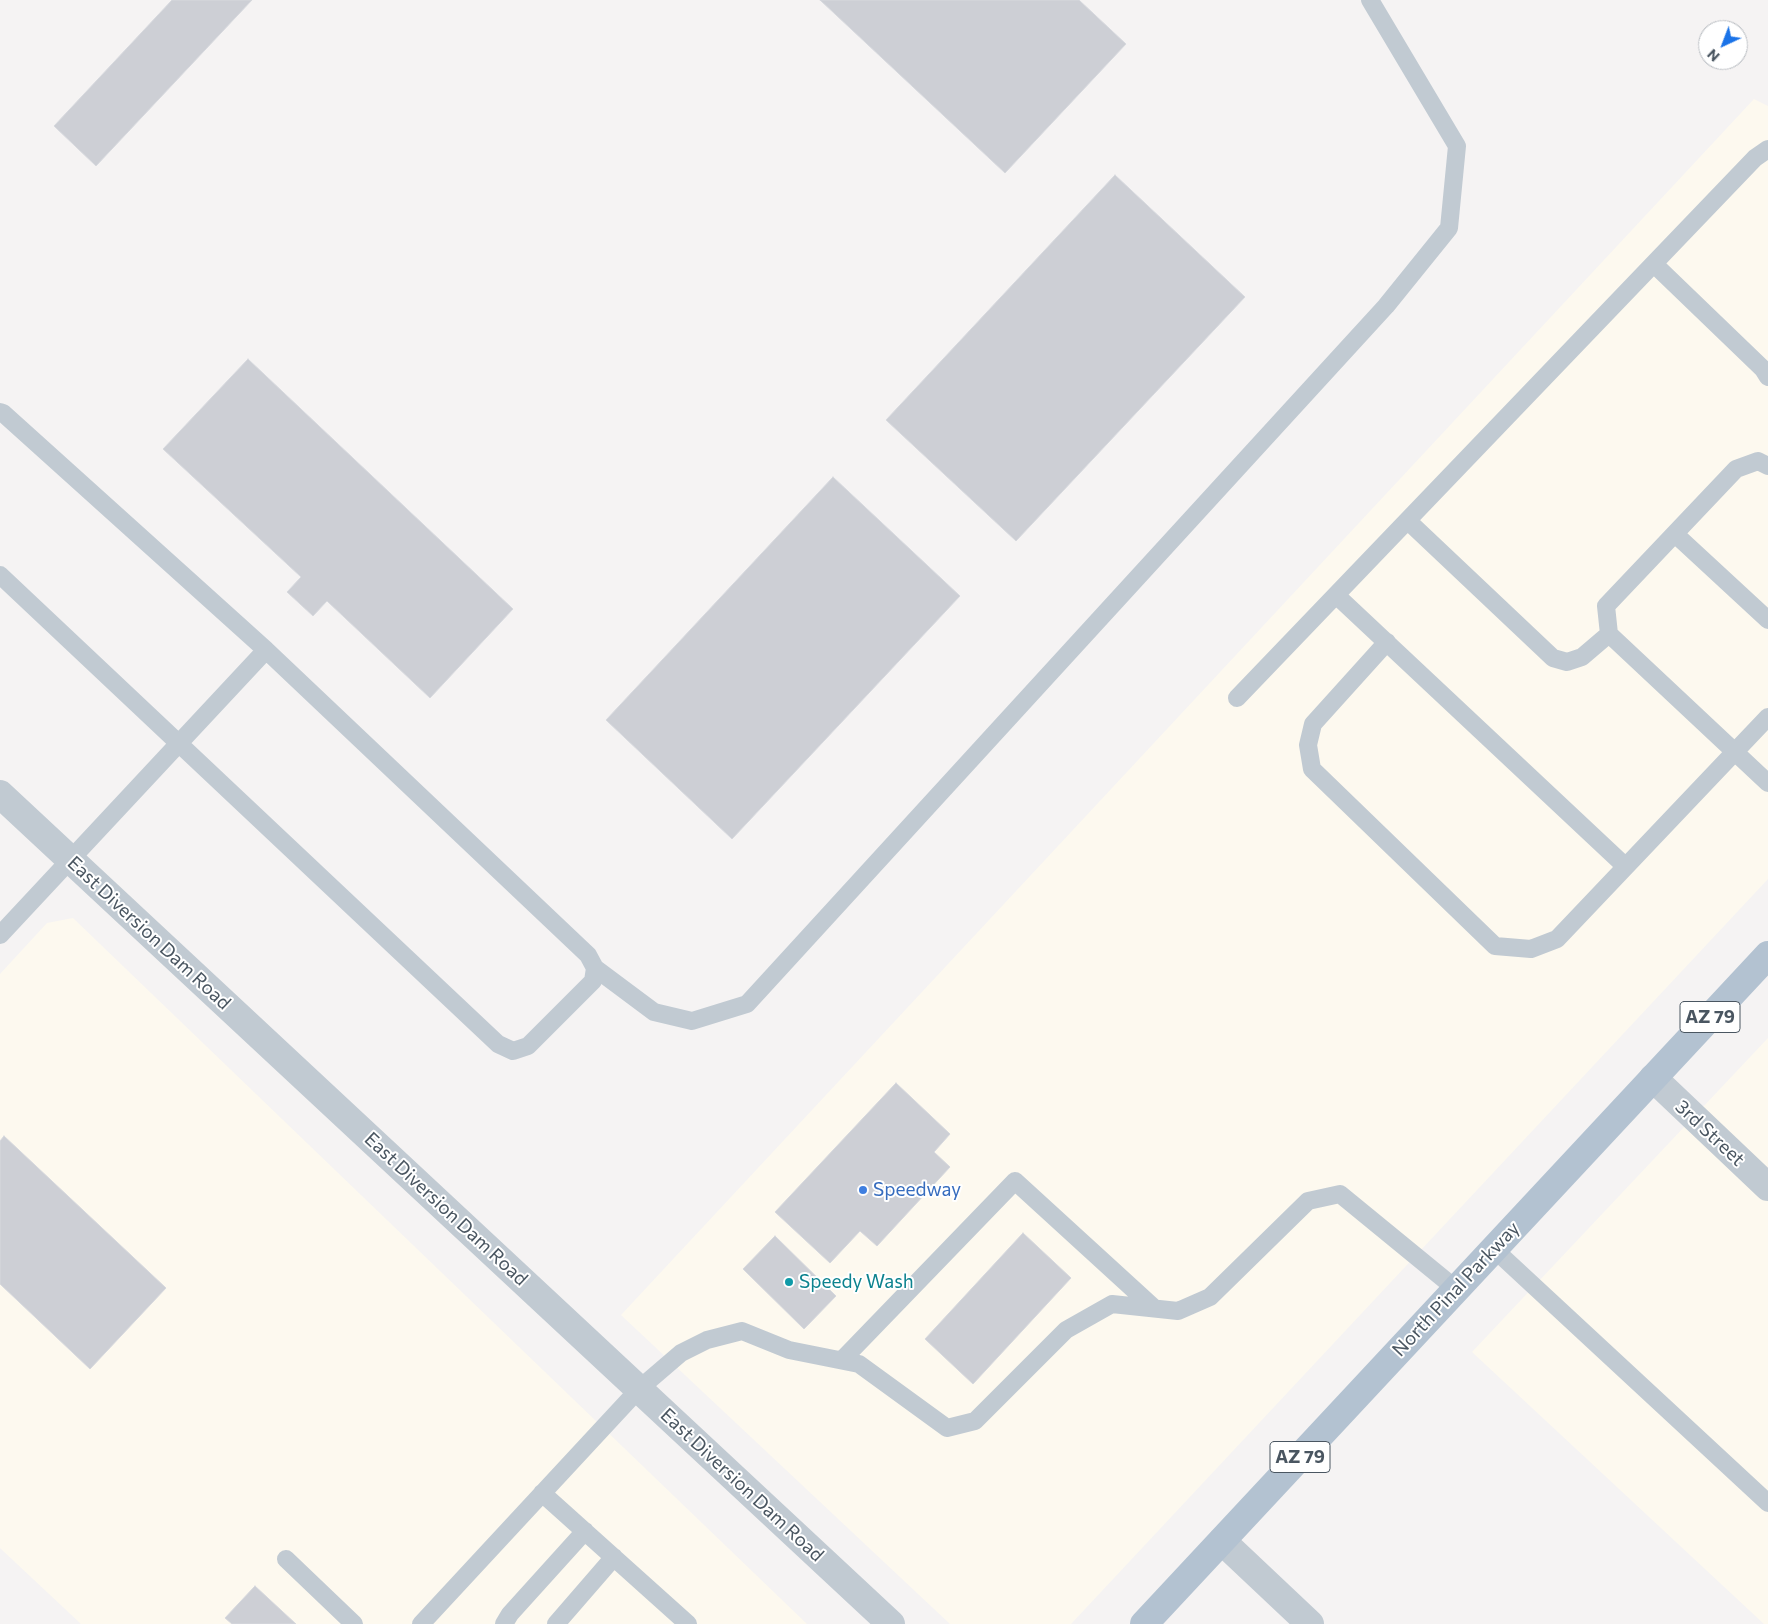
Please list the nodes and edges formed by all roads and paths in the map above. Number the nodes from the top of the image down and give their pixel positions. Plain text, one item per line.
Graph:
1 (1370, 0) edge
2 (1768, 149) edge
3 (1654, 264) junction
4 (1768, 377) edge
5 (0, 412) edge
6 (1768, 466) edge
7 (1408, 521) junction
8 (1675, 534) junction
9 (0, 575) edge
10 (1336, 595) junction
11 (1768, 620) edge
12 (1609, 634) junction
13 (1387, 642) junction
14 (266, 650) junction
15 (1237, 698) dead end
16 (1768, 716) edge
17 (179, 743) junction
18 (1735, 752) junction
19 (1768, 783) edge
20 (0, 794) edge
21 (70, 859) junction
22 (1626, 866) junction
23 (0, 935) edge
24 (1768, 955) edge
25 (595, 968) junction
26 (1653, 1078) junction
27 (1768, 1187) edge
28 (1494, 1249) junction
29 (1456, 1289) junction
30 (1154, 1308) junction
31 (842, 1360) junction
32 (639, 1389) junction
33 (542, 1493) junction
34 (1768, 1503) edge
35 (585, 1531) junction
36 (1222, 1541) junction
37 (614, 1557) junction
38 (286, 1559) dead end
39 (886, 1622) edge
40 (354, 1624) edge
41 (421, 1624) edge
42 (504, 1624) edge
43 (556, 1624) edge
44 (688, 1624) edge
45 (1144, 1624) edge
46 (1310, 1624) edge

1 - 25 lane
2 - 3 lane
3 - 4 lane
3 - 7 lane
5 - 14 lane
6 - 8 lane
7 - 10 lane
7 - 12 lane
8 - 11 lane
8 - 12 lane
9 - 17 lane
10 - 13 lane
10 - 15 lane
12 - 18 lane
13 - 22 lane
13 - 22 lane
14 - 17 lane
14 - 25 lane
16 - 18 lane
17 - 21 lane
17 - 25 lane
18 - 19 lane
18 - 22 lane
20 - 21 street, East Diversion Dam Road
21 - 23 lane
21 - 32 street, East Diversion Dam Road
24 - 26 main road, North Pinal Parkway / AZ 79
26 - 27 street, 3rd Street
26 - 28 main road, North Pinal Parkway / AZ 79
28 - 29 main road, North Pinal Parkway / AZ 79
28 - 34 lane
29 - 30 lane
29 - 36 main road, North Pinal Parkway / AZ 79
30 - 31 lane
30 - 31 lane
31 - 32 lane
32 - 33 lane
32 - 39 street, East Diversion Dam Road
33 - 35 lane
33 - 41 lane
35 - 37 lane
35 - 42 lane
36 - 45 main road, North Pinal Parkway / AZ 79
36 - 46 street
37 - 43 lane
37 - 44 lane
38 - 40 lane

